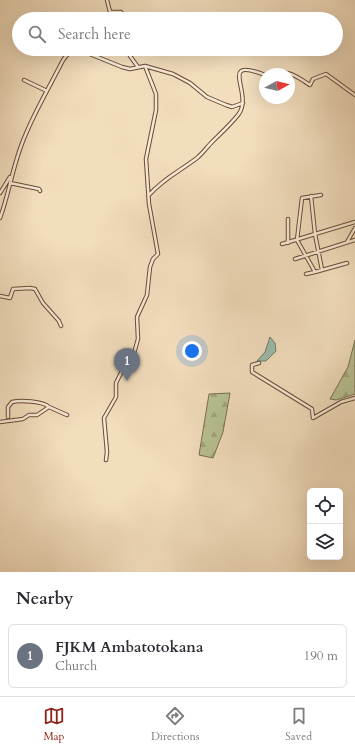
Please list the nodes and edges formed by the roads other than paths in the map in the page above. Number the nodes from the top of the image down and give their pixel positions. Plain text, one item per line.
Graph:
1 (107, 0) edge
2 (110, 12) joint
3 (121, 12) edge
4 (65, 56) edge
5 (94, 56) edge
6 (130, 56) edge
7 (145, 66) junction
8 (138, 67) junction
9 (259, 72) edge
10 (295, 75) edge
11 (24, 80) dead end
12 (47, 91) junction
13 (355, 95) edge
14 (243, 103) junction
15 (12, 175) junction
16 (10, 183) junction
17 (40, 191) dead end
18 (0, 193) edge
19 (148, 195) junction
20 (321, 195) dead end
21 (311, 196) junction
22 (0, 218) edge
23 (288, 220) dead end
24 (355, 222) edge
25 (355, 228) edge
26 (315, 234) junction
27 (297, 240) junction
28 (355, 240) edge
29 (347, 242) junction
30 (288, 243) junction
31 (282, 244) dead end
32 (319, 251) junction
33 (305, 256) junction
34 (295, 259) dead end
35 (347, 263) dead end
36 (322, 270) junction
37 (315, 272) junction
38 (306, 274) dead end
39 (0, 296) edge
40 (61, 326) dead end
41 (259, 363) dead end
42 (355, 398) edge
43 (49, 407) junction
44 (67, 415) dead end
45 (8, 417) dead end
46 (0, 422) edge
47 (106, 460) dead end

1 - 2 street
2 - 3 street
4 - 12 street
5 - 8 street
6 - 8 street
7 - 8 street
7 - 14 street
7 - 19 street
9 - 14 street
10 - 13 street
11 - 12 street
12 - 15 street
14 - 19 street
15 - 16 street
15 - 18 street
16 - 17 street
16 - 22 street
19 - 47 street
20 - 21 street
21 - 26 street
21 - 27 street
23 - 30 street
24 - 26 street
25 - 29 street
26 - 27 street
26 - 32 street
27 - 30 street
27 - 33 street
28 - 29 street
29 - 32 street
30 - 31 street
32 - 33 street
32 - 36 street
33 - 34 street
33 - 37 street
35 - 36 street
36 - 37 street
37 - 38 street
39 - 40 street
41 - 42 street
43 - 44 street
43 - 45 street
43 - 46 street

